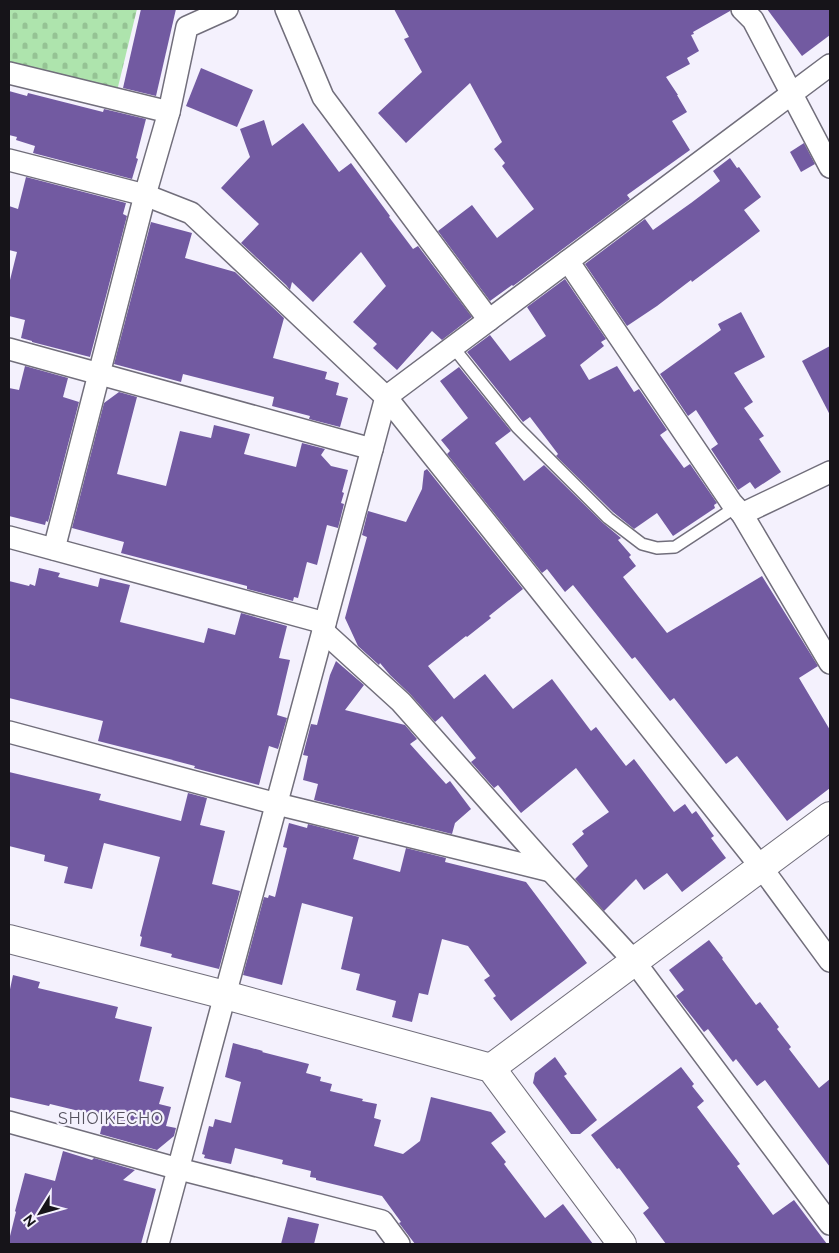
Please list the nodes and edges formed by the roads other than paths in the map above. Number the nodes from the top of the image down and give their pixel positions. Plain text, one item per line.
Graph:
1 (226, 9) edge
2 (286, 9) edge
3 (742, 9) edge
4 (830, 65) edge
5 (9, 72) edge
6 (792, 94) junction
7 (169, 112) junction
8 (9, 160) edge
9 (830, 167) edge
10 (145, 195) junction
11 (568, 261) junction
12 (489, 320) junction
13 (453, 347) junction
14 (9, 349) edge
15 (99, 374) junction
16 (386, 397) junction
17 (372, 449) junction
18 (830, 472) edge
19 (739, 511) junction
20 (9, 537) edge
21 (54, 549) junction
22 (324, 627) junction
23 (830, 663) edge
24 (9, 732) edge
25 (277, 804) junction
26 (830, 816) edge
27 (761, 867) junction
28 (551, 871) junction
29 (9, 939) edge
30 (830, 961) edge
31 (634, 962) junction
32 (225, 995) junction
33 (491, 1068) junction
34 (9, 1122) edge
35 (179, 1168) junction
36 (830, 1224) edge
37 (158, 1244) edge
38 (399, 1244) edge
39 (622, 1244) edge

1 - 7 street
2 - 12 street
3 - 6 street
4 - 6 street
5 - 7 street
6 - 9 street
6 - 11 street
7 - 10 street
8 - 10 street
10 - 15 street
10 - 16 street
11 - 12 street
11 - 19 street
12 - 13 street
13 - 16 street
13 - 19 lane
14 - 15 street
15 - 17 street
15 - 21 street
16 - 17 street
16 - 27 street
17 - 22 street
18 - 19 street
19 - 23 street
20 - 21 street
21 - 22 street
22 - 25 street
22 - 28 street
24 - 25 street
25 - 28 street
25 - 32 street
26 - 27 street
27 - 30 street
27 - 31 street
28 - 31 street
29 - 32 street
31 - 33 street
31 - 36 street
32 - 33 street
32 - 35 street
33 - 39 street
34 - 35 street
35 - 37 street
35 - 38 street

